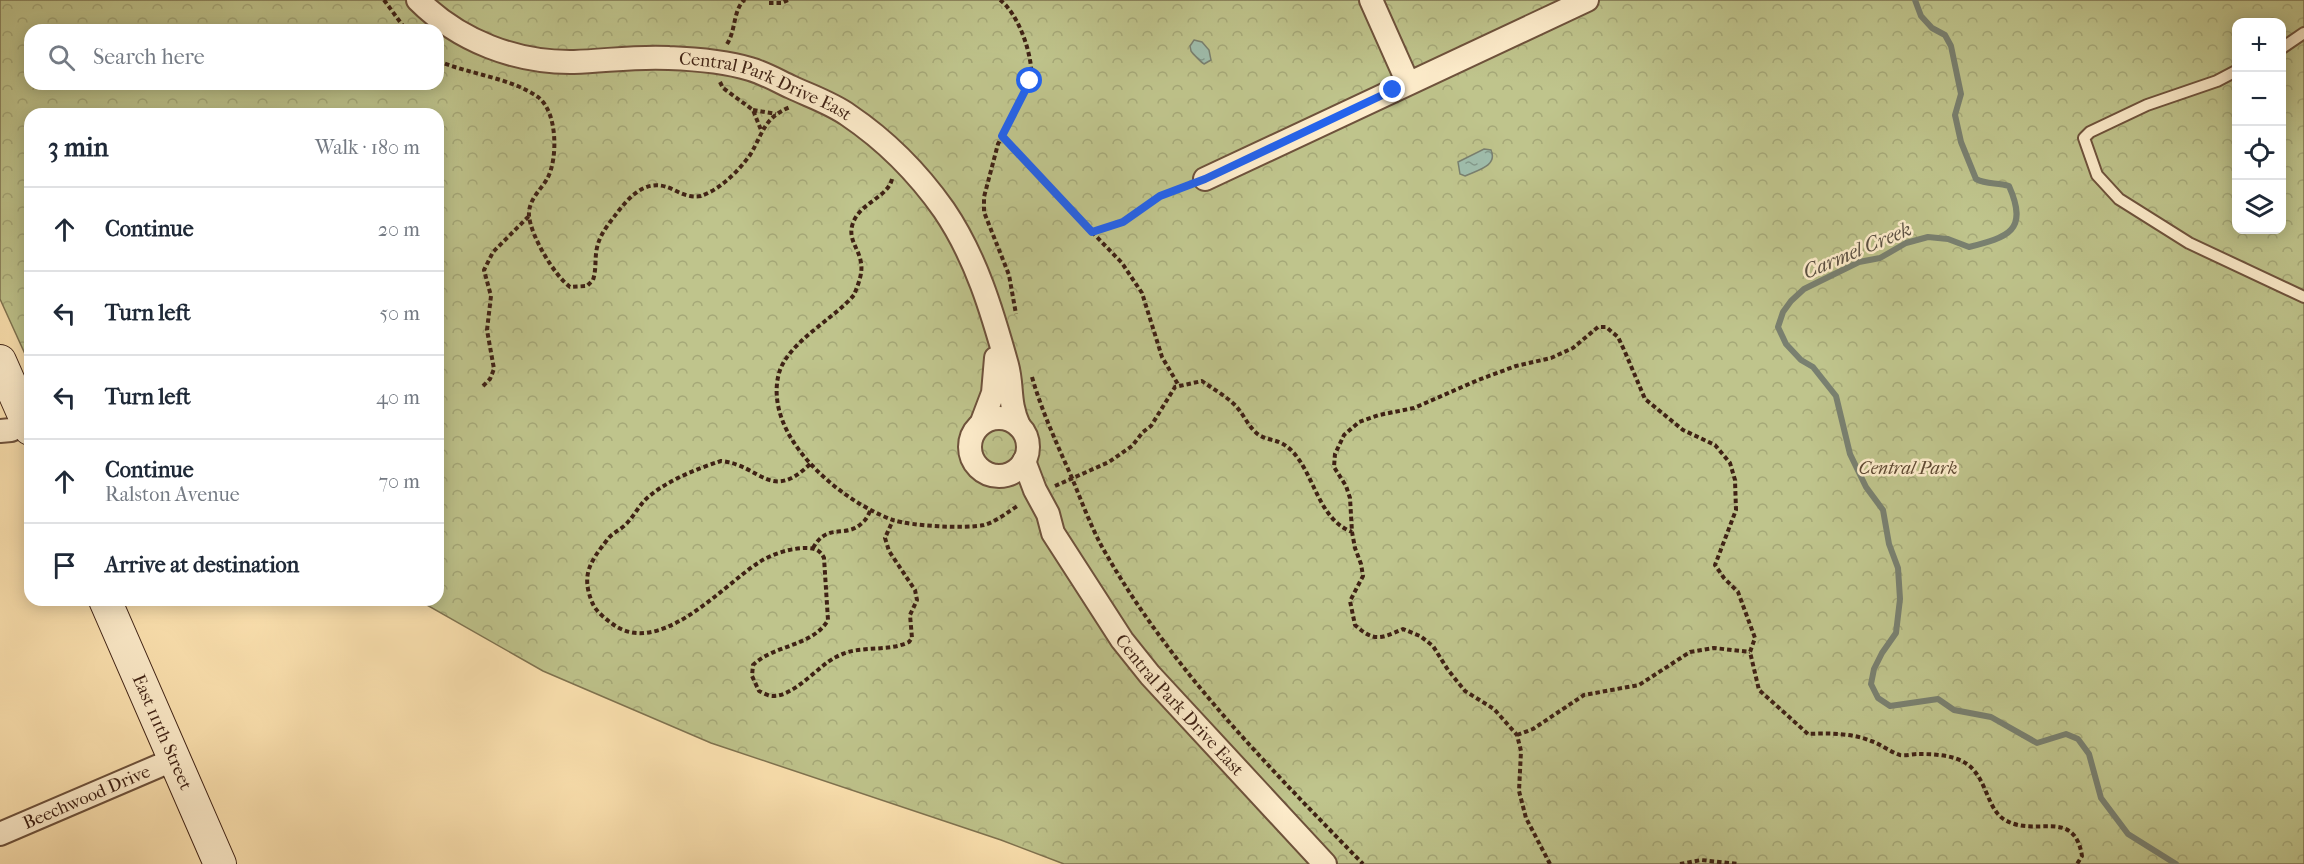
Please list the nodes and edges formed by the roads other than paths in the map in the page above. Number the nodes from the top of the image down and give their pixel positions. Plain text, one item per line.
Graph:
1 (418, 0) edge
2 (1371, 0) edge
3 (1587, 0) edge
4 (2304, 33) edge
5 (2286, 45) edge
6 (2234, 72) edge
7 (1408, 83) junction
8 (1205, 179) road end
9 (2304, 297) edge
10 (999, 341) junction
11 (0, 361) edge
12 (982, 422) junction
13 (1019, 426) junction
14 (19, 428) edge
15 (1024, 461) junction
16 (994, 476) junction
17 (1053, 532) junction
18 (108, 606) edge
19 (175, 759) junction
20 (0, 834) edge
21 (220, 864) edge
22 (1325, 864) edge

1 - 10 street, Central Park Drive East
2 - 7 street
3 - 7 street
4 - 5 lane
6 - 9 lane
7 - 8 street
10 - 12 street, Central Park Drive East
10 - 13 street, Central Park Drive East
11 - 14 main road
12 - 13 street
12 - 16 street, Central Park Drive East
13 - 15 street, Central Park Drive East
15 - 16 street
15 - 17 street, Central Park Drive East
16 - 17 street, Central Park Drive East
17 - 22 street, Central Park Drive East
18 - 19 main road, East 111th Street
19 - 20 street, Beechwood Drive
19 - 21 main road, East 111th Street

